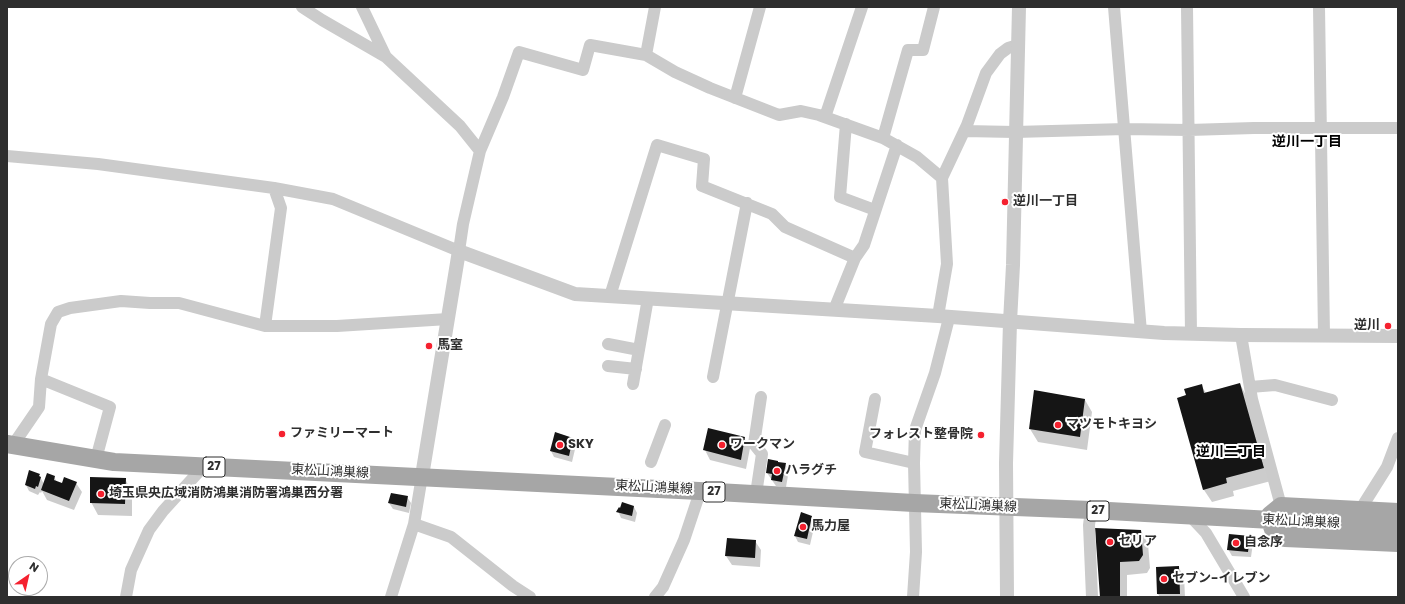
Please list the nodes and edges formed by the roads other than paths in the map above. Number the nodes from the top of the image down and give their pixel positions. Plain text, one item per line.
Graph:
1 (302, 7) edge
2 (362, 7) edge
3 (655, 7) edge
4 (760, 7) edge
5 (862, 7) edge
6 (934, 7) edge
7 (1019, 7) edge
8 (1114, 7) edge
9 (1187, 7) edge
10 (1319, 7) edge
11 (1018, 45) junction
12 (646, 55) junction
13 (386, 57) junction
14 (734, 98) junction
15 (825, 117) junction
16 (846, 124) junction
17 (1398, 128) edge
18 (1125, 129) junction
19 (1321, 129) junction
20 (1189, 130) junction
21 (964, 131) junction
22 (1015, 132) junction
23 (883, 138) junction
24 (897, 145) junction
25 (480, 152) junction
26 (7, 156) edge
27 (942, 178) junction
28 (274, 188) junction
29 (747, 203) junction
30 (875, 210) junction
31 (459, 251) junction
32 (855, 258) junction
33 (610, 296) junction
34 (648, 298) junction
35 (728, 303) junction
36 (834, 310) junction
37 (944, 317) junction
38 (448, 319) junction
39 (1010, 322) junction
40 (265, 326) junction
41 (1141, 332) junction
42 (1191, 334) junction
43 (1241, 335) junction
44 (1324, 335) junction
45 (1398, 336) edge
46 (608, 344) dead end
47 (639, 350) junction
48 (608, 366) dead end
49 (636, 369) junction
50 (713, 377) dead end
51 (41, 379) junction
52 (633, 384) dead end
53 (1250, 387) junction
54 (761, 396) dead end
55 (875, 399) dead end
56 (1332, 400) dead end
57 (665, 425) dead end
58 (1398, 438) edge
59 (10, 445) edge
60 (96, 459) junction
61 (651, 462) dead end
62 (914, 463) junction
63 (204, 466) junction
64 (422, 476) junction
65 (699, 491) junction
66 (756, 494) junction
67 (914, 503) junction
68 (1281, 506) junction
69 (1006, 508) junction
70 (1091, 510) junction
71 (1360, 510) junction
72 (1398, 512) edge
73 (1190, 516) junction
74 (1270, 521) junction
75 (414, 524) junction
76 (1398, 528) edge
77 (1398, 543) edge
78 (126, 597) edge
79 (391, 597) edge
80 (530, 597) edge
81 (655, 597) edge
82 (912, 597) edge
83 (1007, 597) edge
84 (1092, 597) edge
85 (1243, 597) edge

1 - 13 street
2 - 13 street
3 - 12 street
4 - 14 street
5 - 15 street
6 - 23 street
7 - 11 street
8 - 18 street
9 - 20 street
10 - 19 street
11 - 21 street
11 - 22 street
12 - 14 street
12 - 25 street
13 - 25 street
14 - 15 street
15 - 16 street
16 - 23 street
16 - 30 street
17 - 19 street
18 - 20 street
18 - 22 street
18 - 41 street
19 - 20 street
19 - 44 street
20 - 42 street
21 - 22 street
21 - 27 street
22 - 39 street
23 - 24 street
24 - 27 street
24 - 30 street
25 - 31 street
26 - 28 street
27 - 37 street
28 - 31 street
28 - 40 street
29 - 32 street
29 - 33 street
29 - 35 street
30 - 32 street
31 - 33 street
31 - 38 street
32 - 36 street
33 - 34 street
34 - 35 street
34 - 47 street
35 - 36 street
35 - 50 street
36 - 37 street
37 - 39 street
37 - 62 street
38 - 40 street
38 - 64 street
39 - 41 street
39 - 69 street
40 - 51 street
41 - 42 street
42 - 43 street
43 - 44 street
43 - 53 street
44 - 45 street
46 - 47 street
47 - 49 street
48 - 49 street
49 - 52 street
51 - 59 street
51 - 60 street
53 - 56 street
53 - 68 street
54 - 66 street
55 - 62 street
57 - 61 street
58 - 71 street
59 - 60 main road, 東松山鴻巣線 / 27
60 - 63 main road, 東松山鴻巣線 / 27
62 - 67 street
63 - 64 main road, 東松山鴻巣線 / 27
63 - 78 street
64 - 65 main road, 東松山鴻巣線 / 27
64 - 75 street
65 - 66 main road, 東松山鴻巣線 / 27
65 - 81 street
66 - 67 main road, 東松山鴻巣線 / 27
67 - 69 main road, 東松山鴻巣線 / 27
67 - 82 street
68 - 71 main road
68 - 74 main road
69 - 70 main road, 東松山鴻巣線 / 27
69 - 83 street
70 - 73 main road, 東松山鴻巣線 / 27
70 - 84 street
71 - 72 main road
73 - 74 main road, 東松山鴻巣線 / 27
73 - 85 street
74 - 76 main road, 東松山鴻巣線 / 27
74 - 77 main road
75 - 79 street
75 - 80 street

